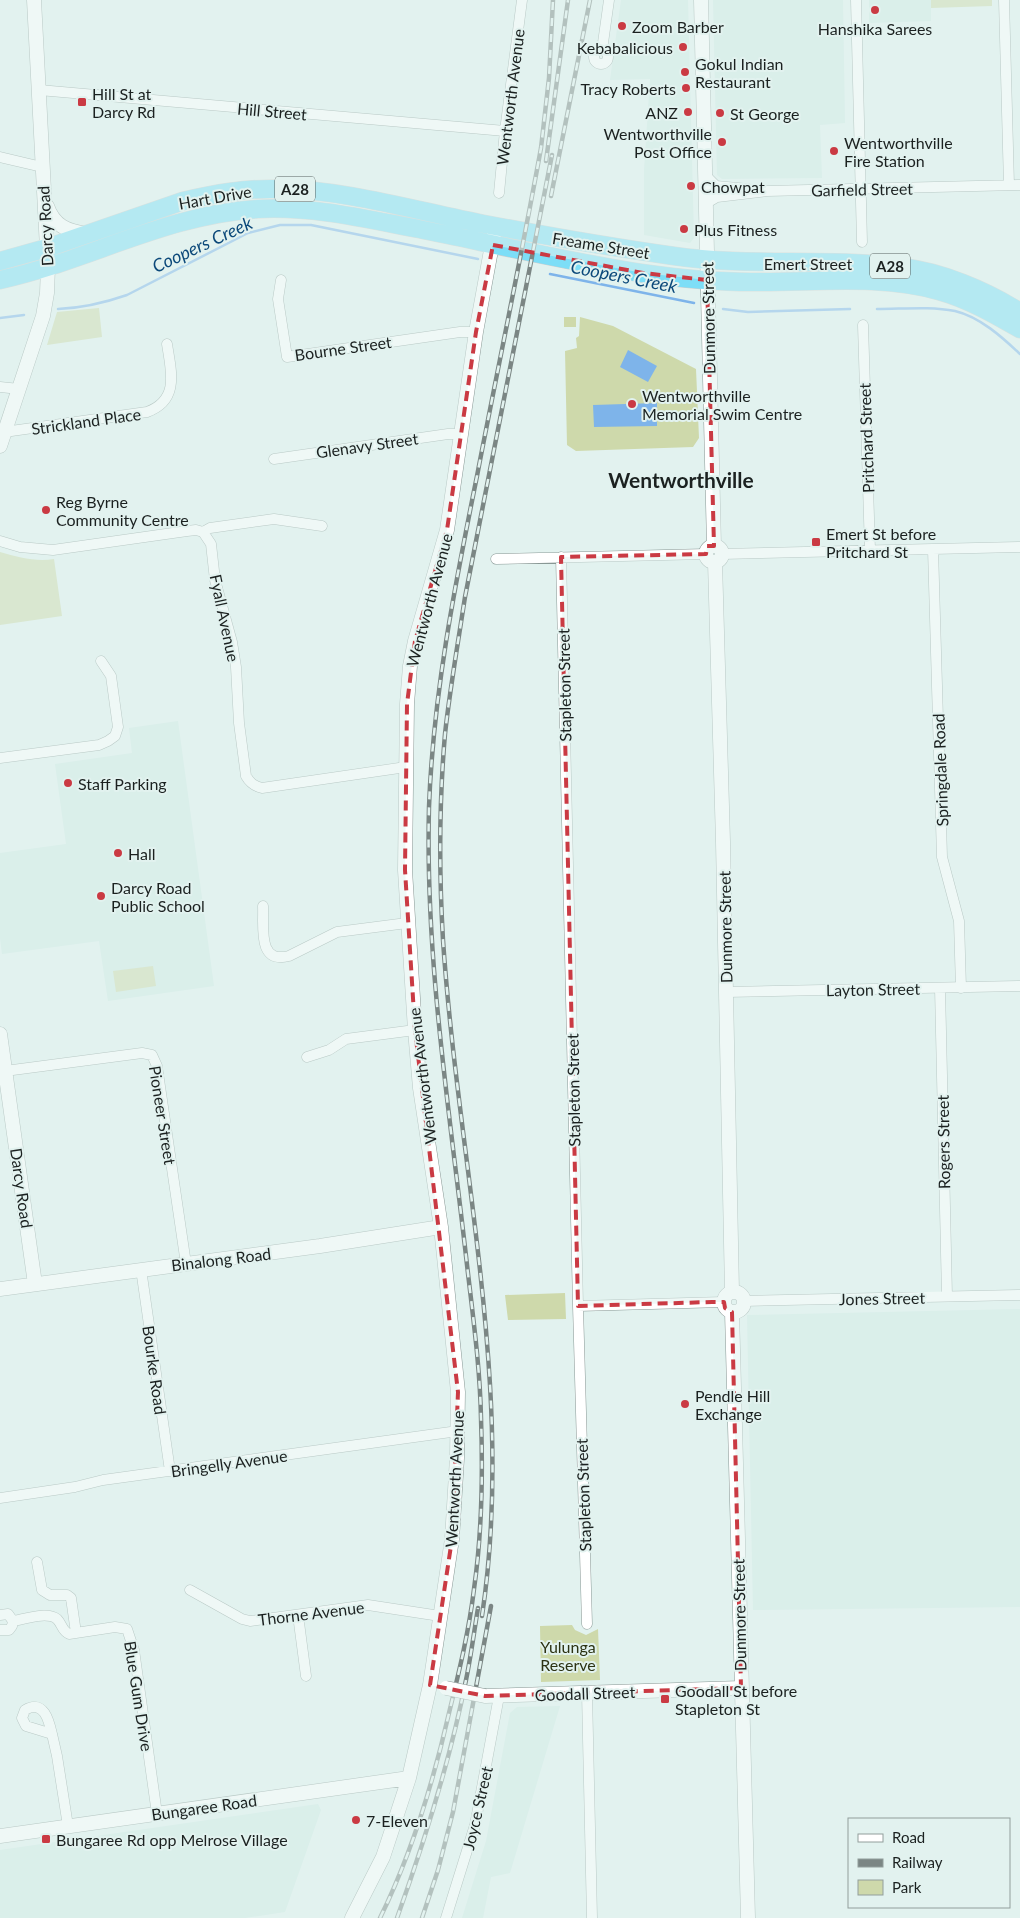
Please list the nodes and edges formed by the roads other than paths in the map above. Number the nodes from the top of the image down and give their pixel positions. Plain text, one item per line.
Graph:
1 (34, 0) edge
2 (522, 0) edge
3 (609, 0) edge
4 (700, 0) edge
5 (856, 0) edge
6 (1004, 0) edge
7 (602, 50) dead end
8 (39, 90) junction
9 (505, 131) junction
10 (0, 157) edge
11 (42, 167) junction
12 (705, 175) junction
13 (1009, 185) junction
14 (1020, 185) edge
15 (861, 189) junction
16 (767, 191) junction
17 (499, 194) dead end
18 (44, 198) junction
19 (706, 204) junction
20 (496, 226) junction
21 (88, 234) junction
22 (862, 242) dead end
23 (492, 245) junction
24 (47, 248) junction
25 (707, 260) junction
26 (0, 261) edge
27 (48, 267) junction
28 (0, 280) edge
29 (281, 280) dead end
30 (707, 280) junction
31 (1020, 312) edge
32 (863, 325) dead end
33 (1020, 329) edge
34 (476, 332) junction
35 (167, 344) dead end
36 (0, 387) edge
37 (19, 389) junction
38 (4, 432) junction
39 (460, 434) junction
40 (0, 446) edge
41 (274, 459) dead end
42 (322, 526) dead end
43 (203, 532) junction
44 (0, 541) edge
45 (1020, 547) edge
46 (933, 549) junction
47 (870, 550) junction
48 (714, 554) junction
49 (561, 557) junction
50 (496, 559) dead end
51 (100, 661) dead end
52 (0, 758) edge
53 (406, 767) junction
54 (263, 906) dead end
55 (407, 923) junction
56 (1020, 986) edge
57 (940, 988) junction
58 (961, 988) junction
59 (726, 992) junction
60 (415, 1030) junction
61 (0, 1034) edge
62 (307, 1057) dead end
63 (5, 1071) junction
64 (441, 1228) junction
65 (186, 1264) junction
66 (141, 1269) junction
67 (35, 1284) junction
68 (0, 1288) edge
69 (1020, 1295) edge
70 (947, 1296) junction
71 (744, 1301) joint
72 (729, 1302) junction
73 (578, 1306) junction
74 (458, 1431) junction
75 (170, 1471) junction
76 (0, 1498) edge
77 (37, 1562) dead end
78 (190, 1590) dead end
79 (0, 1615) edge
80 (298, 1615) junction
81 (440, 1616) junction
82 (13, 1621) junction
83 (587, 1624) dead end
84 (0, 1630) edge
85 (76, 1633) junction
86 (306, 1676) dead end
87 (430, 1685) junction
88 (741, 1688) junction
89 (587, 1693) junction
90 (492, 1696) junction
91 (52, 1734) dead end
92 (408, 1778) junction
93 (157, 1814) junction
94 (68, 1826) junction
95 (0, 1836) edge
96 (352, 1918) edge
97 (446, 1918) edge
98 (592, 1918) edge
99 (748, 1918) edge

1 - 8 main road, Darcy Road
2 - 9 street, Wentworth Avenue
3 - 7 street
4 - 12 main road, Dunmore Street
5 - 15 street
6 - 13 street
8 - 9 street, Hill Street
8 - 11 main road, Darcy Road
9 - 17 street, Wentworth Avenue
10 - 11 street
11 - 18 main road, Darcy Road
12 - 16 street
12 - 19 main road, Dunmore Street
13 - 14 street, Garfield Street
13 - 15 street, Garfield Street
15 - 16 street, Garfield Street
15 - 22 street
16 - 19 street, Garfield Street
18 - 21 main road
18 - 24 main road, Darcy Road
19 - 25 main road, Dunmore Street
20 - 21 highway, Hart Drive / A28
20 - 23 main road, Wentworth Avenue
20 - 25 highway, Freame Street / A28
21 - 24 highway, Hart Drive / A28
23 - 27 highway, Hart Drive / A28
23 - 30 highway, Freame Street / A28
23 - 34 main road, Wentworth Avenue
24 - 26 highway, Hart Drive / A28
24 - 27 main road, Darcy Road
25 - 30 main road, Dunmore Street
25 - 31 highway, Emert Street / A28
27 - 28 highway, Hart Drive / A28
27 - 37 main road, Darcy Road
29 - 34 street, Bourne Street
30 - 33 highway, Emert Street / A28
30 - 48 main road, Dunmore Street
32 - 47 street, Pritchard Street
34 - 39 main road, Wentworth Avenue
35 - 38 street, Strickland Place
36 - 37 street
37 - 38 main road, Darcy Road
38 - 40 main road, Darcy Road
39 - 41 street, Glenavy Street
39 - 53 main road, Wentworth Avenue
42 - 43 street
43 - 44 street
43 - 53 street, Fyall Avenue
45 - 46 street
46 - 47 street
46 - 58 street, Springdale Road
47 - 48 street
48 - 49 street
48 - 59 main road, Dunmore Street
49 - 50 street
49 - 73 street, Stapleton Street
51 - 52 street
53 - 55 main road, Wentworth Avenue
54 - 55 street
55 - 60 main road, Wentworth Avenue
56 - 58 street, Layton Street
57 - 58 street, Layton Street
57 - 59 street, Layton Street
57 - 70 street, Rogers Street
59 - 72 main road, Dunmore Street
60 - 62 street
60 - 64 main road, Wentworth Avenue
61 - 63 main road, Darcy Road
63 - 65 street, Pioneer Street
63 - 67 main road, Darcy Road
64 - 65 main road, Binalong Road
64 - 74 main road, Wentworth Avenue
65 - 66 main road, Binalong Road
66 - 67 main road, Binalong Road
66 - 75 street, Bourke Road
67 - 68 main road, Binalong Road
69 - 70 street, Jones Street
70 - 71 street, Jones Street
71 - 72 main road
72 - 73 street
72 - 88 main road, Dunmore Street
73 - 83 street, Stapleton Street
74 - 75 street, Bringelly Avenue
74 - 81 main road, Wentworth Avenue
75 - 76 street, Bringelly Avenue
77 - 85 street
78 - 80 street, Thorne Avenue
79 - 82 street
80 - 81 street, Thorne Avenue
80 - 86 street
81 - 87 main road, Wentworth Avenue
82 - 84 street
82 - 85 street
85 - 93 street, Blue Gum Drive
87 - 90 main road, Goodall Street, bridge
87 - 92 main road, Wentworth Avenue
88 - 89 main road, Goodall Street
88 - 99 main road, Dunmore Street
89 - 90 main road, Goodall Street
89 - 98 street
90 - 97 street, Joyce Street
91 - 94 street
92 - 93 main road, Bungaree Road
92 - 96 main road, Wentworth Avenue
93 - 94 main road, Bungaree Road
94 - 95 main road, Bungaree Road

